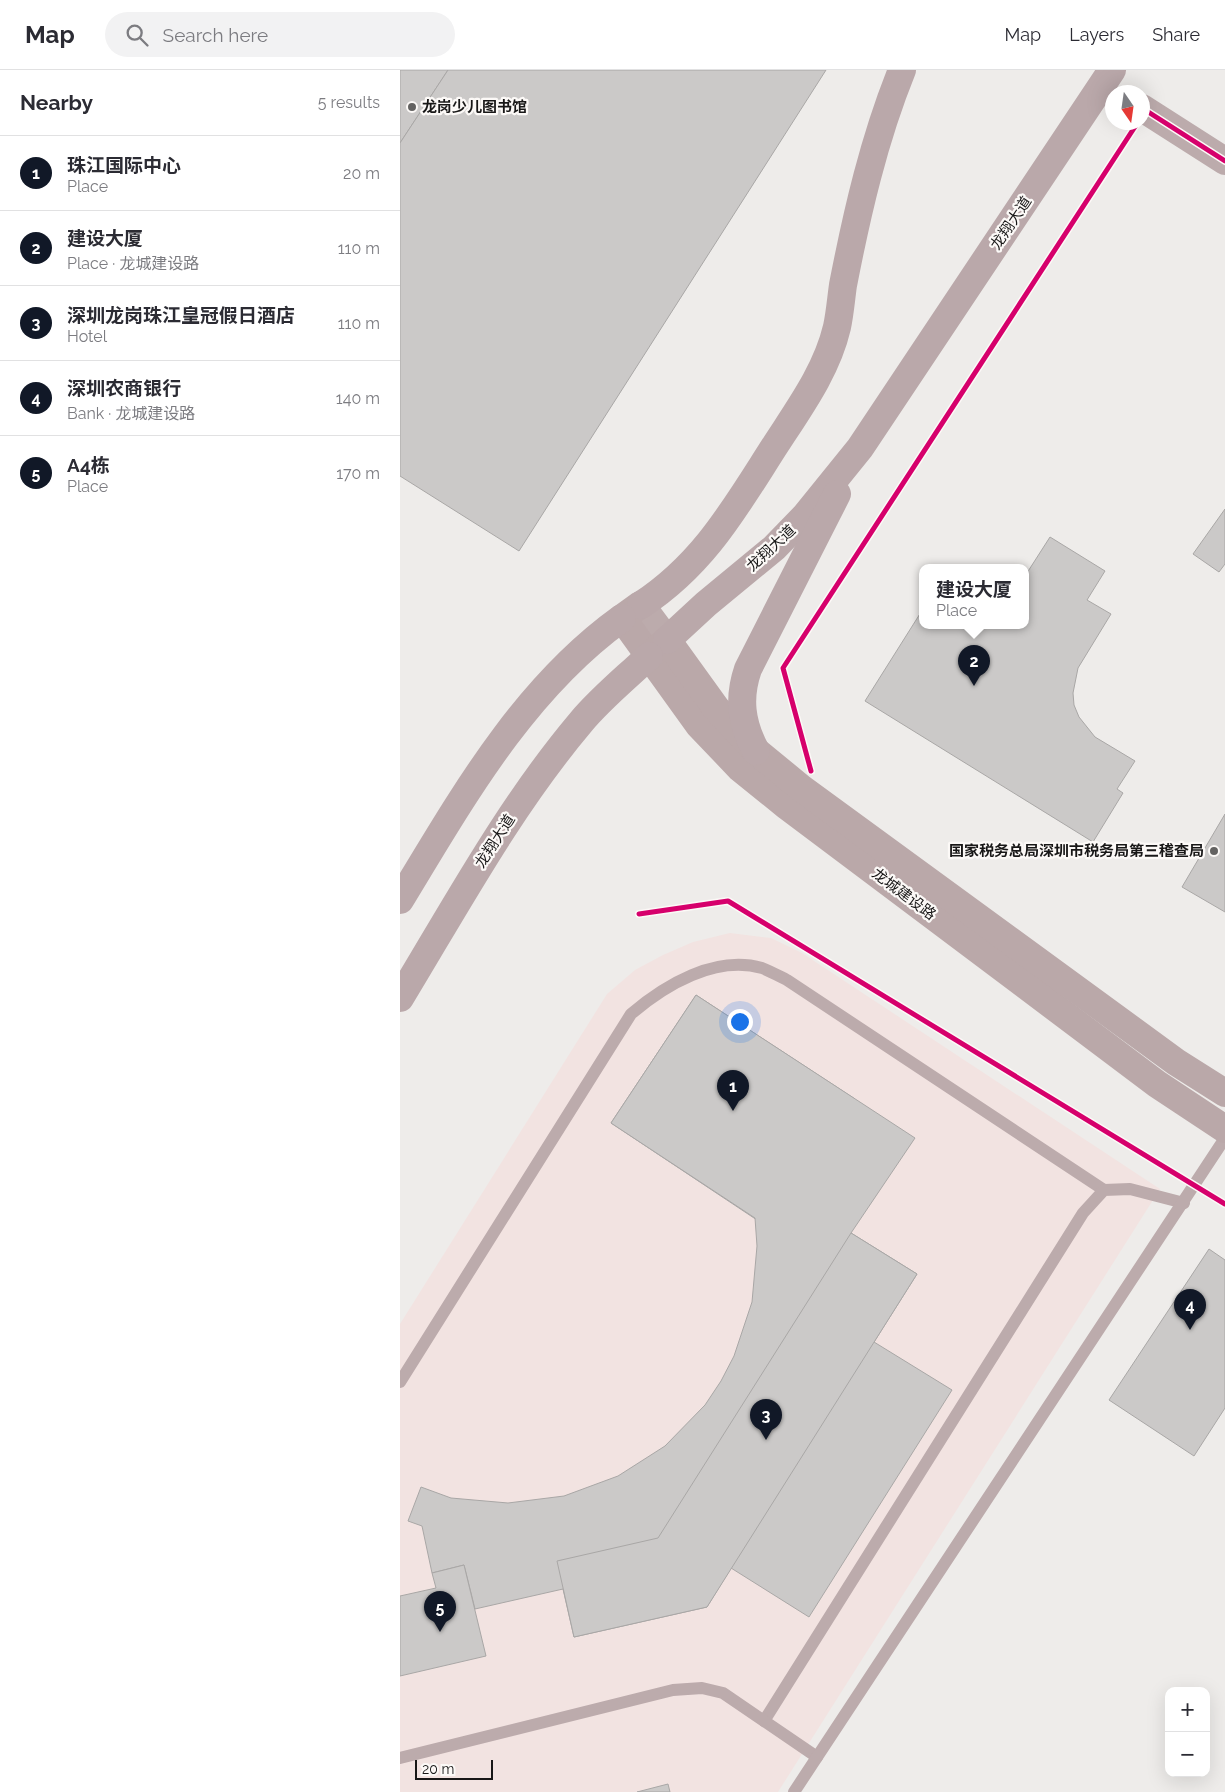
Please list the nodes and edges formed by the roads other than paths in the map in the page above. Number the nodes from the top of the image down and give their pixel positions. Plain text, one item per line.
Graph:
1 (902, 70) edge
2 (1112, 82) edge
3 (1150, 113) edge
4 (1225, 161) edge
5 (860, 448) junction
6 (632, 611) junction
7 (658, 648) junction
8 (756, 751) junction
9 (400, 900) edge
10 (400, 998) edge
11 (1225, 1093) edge
12 (1225, 1129) edge
13 (1225, 1138) edge
14 (1104, 1190) junction
15 (1184, 1203) junction
16 (400, 1382) edge
17 (764, 1721) junction
18 (817, 1757) junction
19 (400, 1758) edge
20 (794, 1792) edge

1 - 6 main road
2 - 5 main road, 龙翔大道
3 - 4 street
5 - 7 main road, 龙翔大道
5 - 8 main road
6 - 7 street, 龙城建设路
6 - 9 main road
7 - 8 main road, 龙城建设路
7 - 10 main road, 龙翔大道
7 - 12 main road, 龙城建设路
8 - 11 main road, 龙城建设路
13 - 15 lane
14 - 15 lane
14 - 16 lane
14 - 17 lane
15 - 18 lane
17 - 18 lane
17 - 19 lane
18 - 20 lane

